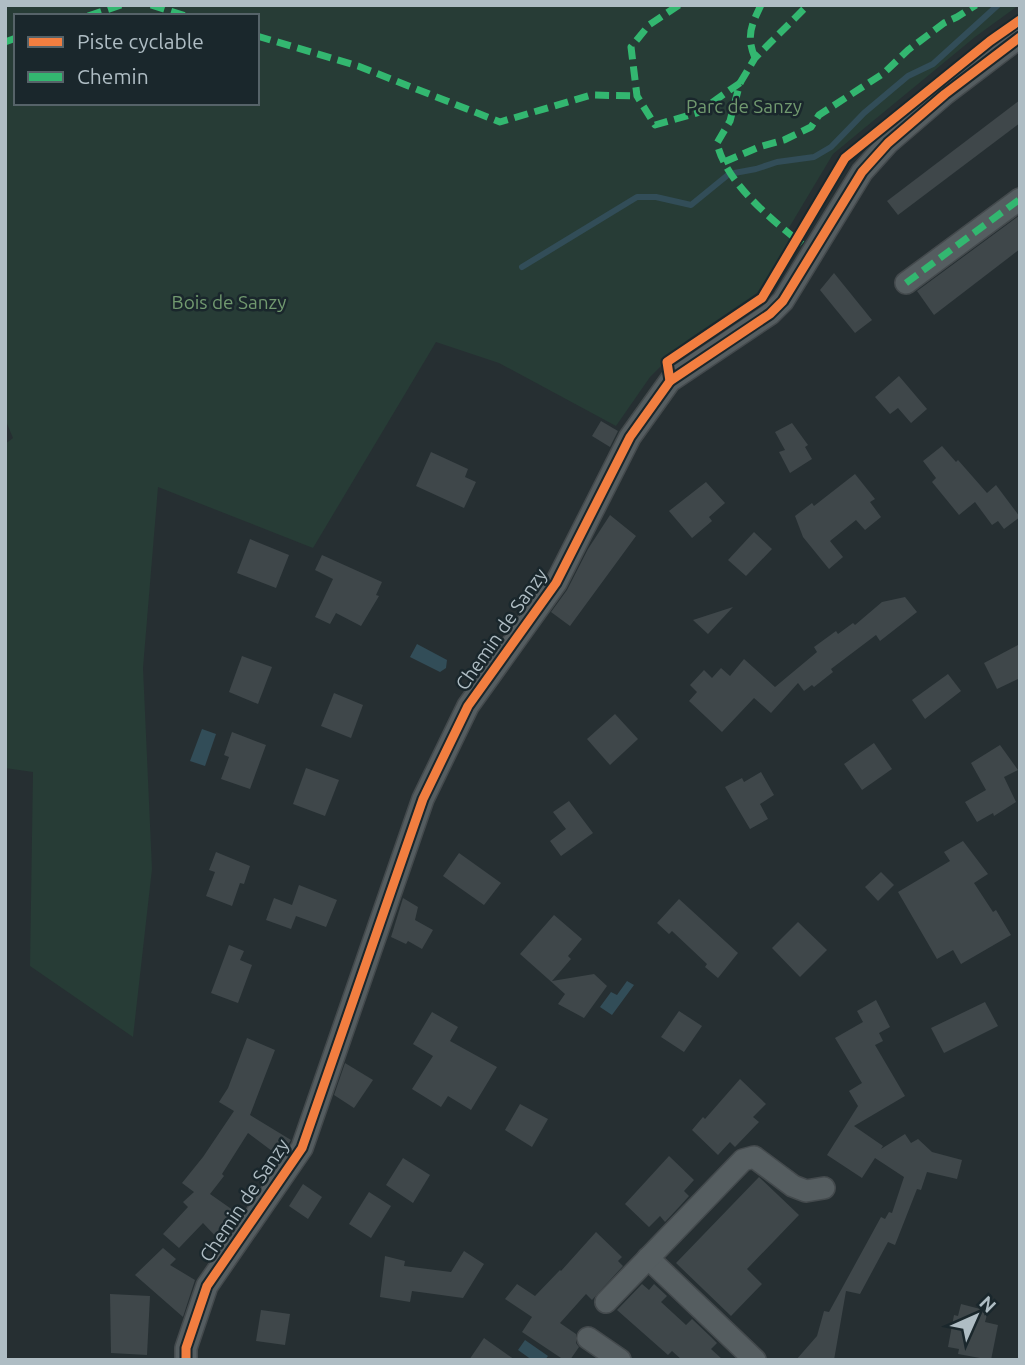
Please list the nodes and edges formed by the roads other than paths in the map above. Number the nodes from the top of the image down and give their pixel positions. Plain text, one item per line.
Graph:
1 (1020, 37) edge
2 (1020, 199) edge
3 (906, 283) dead end
4 (824, 1188) dead end
5 (648, 1258) junction
6 (606, 1302) dead end
7 (588, 1338) dead end
8 (186, 1360) edge
9 (620, 1360) edge
10 (755, 1360) edge

1 - 8 street, Chemin de Sanzy
2 - 3 street
4 - 5 street
5 - 6 street
5 - 10 street
7 - 9 street

